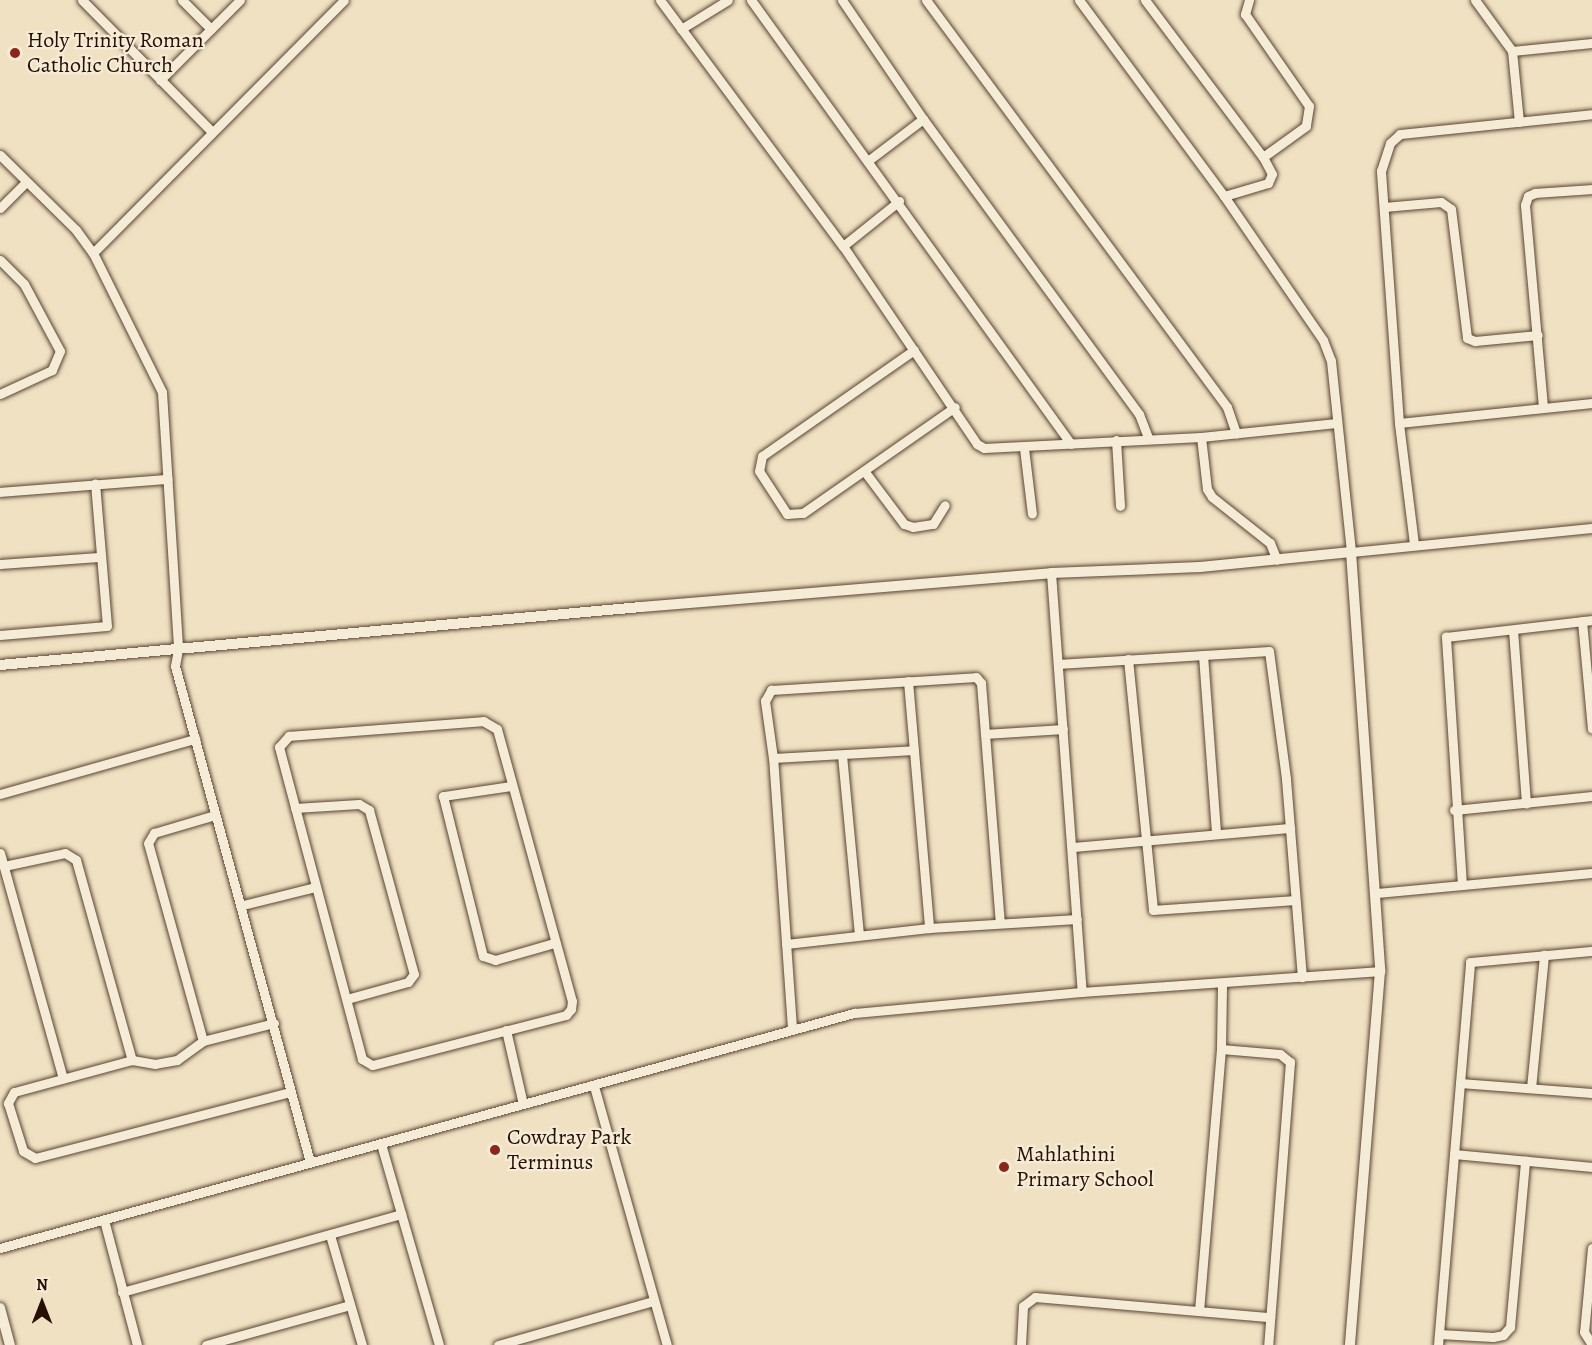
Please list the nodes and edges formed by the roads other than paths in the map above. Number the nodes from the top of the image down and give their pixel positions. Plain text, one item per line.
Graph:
1 (82, 0) edge
2 (182, 0) edge
3 (240, 0) edge
4 (344, 0) edge
5 (660, 0) edge
6 (728, 0) edge
7 (751, 0) edge
8 (842, 0) edge
9 (926, 0) edge
10 (1079, 0) edge
11 (1145, 0) edge
12 (1249, 0) edge
13 (1475, 0) edge
14 (211, 30) junction
15 (681, 30) junction
16 (1592, 43) edge
17 (1512, 51) junction
18 (160, 80) junction
19 (1592, 114) edge
20 (923, 119) junction
21 (1519, 122) junction
22 (1592, 122) edge
23 (211, 131) junction
24 (0, 155) edge
25 (1263, 157) junction
26 (869, 160) junction
27 (26, 182) junction
28 (1592, 189) edge
29 (1224, 196) junction
30 (899, 201) junction
31 (1384, 207) junction
32 (0, 208) edge
33 (843, 246) junction
34 (93, 252) junction
35 (0, 260) edge
36 (1538, 335) junction
37 (914, 350) junction
38 (0, 394) edge
39 (1592, 403) edge
40 (955, 407) junction
41 (1543, 407) junction
42 (1336, 423) junction
43 (1399, 423) junction
44 (1236, 433) junction
45 (1148, 437) junction
46 (1201, 437) junction
47 (1116, 440) junction
48 (1071, 444) junction
49 (1024, 448) junction
50 (866, 472) junction
51 (167, 479) junction
52 (95, 484) junction
53 (0, 489) edge
54 (945, 505) dead end
55 (1120, 506) dead end
56 (1032, 514) dead end
57 (1592, 528) edge
58 (1414, 544) junction
59 (1351, 552) junction
60 (99, 557) junction
61 (1277, 560) junction
62 (0, 564) edge
63 (1051, 573) junction
64 (1592, 620) edge
65 (1581, 621) junction
66 (1513, 630) junction
67 (0, 635) edge
68 (178, 649) junction
69 (1203, 655) junction
70 (1128, 659) junction
71 (1058, 664) junction
72 (0, 665) edge
73 (908, 681) junction
74 (1063, 729) junction
75 (1592, 729) edge
76 (985, 734) junction
77 (195, 739) junction
78 (914, 750) junction
79 (842, 755) junction
80 (773, 758) junction
81 (511, 786) junction
82 (0, 794) edge
83 (1592, 796) edge
84 (1526, 804) junction
85 (296, 808) junction
86 (1454, 810) junction
87 (215, 815) junction
88 (1290, 828) junction
89 (1216, 832) junction
90 (1144, 840) junction
91 (1072, 847) junction
92 (0, 853) edge
93 (4, 866) junction
94 (1592, 873) edge
95 (1462, 885) junction
96 (316, 887) junction
97 (1376, 893) junction
98 (1295, 900) junction
99 (243, 905) junction
100 (1077, 919) junction
101 (1000, 922) junction
102 (929, 928) junction
103 (859, 934) junction
104 (554, 942) junction
105 (786, 944) junction
106 (1592, 951) edge
107 (1544, 955) junction
108 (1380, 971) junction
109 (1302, 977) junction
110 (1222, 983) junction
111 (1082, 992) junction
112 (347, 999) junction
113 (274, 1023) junction
114 (792, 1028) junction
115 (506, 1030) junction
116 (203, 1041) junction
117 (1221, 1049) junction
118 (132, 1060) junction
119 (63, 1078) junction
120 (1460, 1083) junction
121 (594, 1086) junction
122 (1531, 1088) junction
123 (291, 1092) junction
124 (1592, 1093) edge
125 (523, 1104) junction
126 (381, 1144) junction
127 (1454, 1154) junction
128 (1525, 1161) junction
129 (310, 1162) junction
130 (1592, 1167) edge
131 (401, 1214) junction
132 (104, 1220) junction
133 (330, 1235) junction
134 (0, 1248) edge
135 (1592, 1248) edge
136 (122, 1293) junction
137 (653, 1301) junction
138 (350, 1305) junction
139 (0, 1308) edge
140 (1199, 1311) junction
141 (1270, 1317) junction
142 (1439, 1334) junction
143 (10, 1345) edge
144 (137, 1345) edge
145 (206, 1345) edge
146 (362, 1345) edge
147 (439, 1345) edge
148 (498, 1345) edge
149 (666, 1345) edge
150 (1021, 1345) edge
151 (1268, 1345) edge
152 (1350, 1345) edge
153 (1438, 1345) edge
154 (1592, 1345) edge

1 - 18 street
2 - 14 street
3 - 14 street
4 - 23 street
5 - 15 street
6 - 15 street
7 - 26 street
8 - 20 street
9 - 44 street
10 - 29 street
11 - 25 street
12 - 25 street
13 - 17 street
14 - 18 street
15 - 33 street
16 - 17 street
17 - 21 street
18 - 23 street
19 - 21 street
19 - 22 street
20 - 26 street
20 - 45 street
21 - 31 street
23 - 34 street
24 - 27 street
25 - 29 street
26 - 30 street
27 - 32 street
27 - 34 street
28 - 36 street
29 - 42 street
30 - 33 street
30 - 48 street
31 - 36 street
31 - 43 street
33 - 37 street
34 - 51 street
35 - 38 street
36 - 41 street
37 - 40 street
37 - 50 street
39 - 41 street
40 - 49 street
40 - 50 street
41 - 43 street
42 - 44 street
42 - 59 street
43 - 58 street
44 - 46 street
45 - 46 street
45 - 47 street
46 - 61 street
47 - 48 street
47 - 55 street
48 - 49 street
49 - 56 street
50 - 54 street
51 - 52 street
51 - 68 street
52 - 53 street
52 - 60 street
57 - 58 street
58 - 59 street
59 - 61 street
59 - 97 street
60 - 62 street
60 - 67 street
61 - 63 street
63 - 68 street
63 - 71 street
64 - 65 street
65 - 66 street
65 - 75 street
66 - 84 street
66 - 86 street
68 - 72 street
68 - 77 street
69 - 70 street
69 - 88 street
69 - 89 street
70 - 71 street
70 - 90 street
71 - 74 street
73 - 76 street
73 - 78 street
73 - 80 street
74 - 76 street
74 - 91 street
76 - 101 street
77 - 82 street
77 - 87 street
78 - 79 street
78 - 102 street
79 - 80 street
79 - 103 street
80 - 105 street
81 - 85 street
81 - 104 street
81 - 104 street
83 - 84 street
84 - 86 street
85 - 96 street
85 - 112 street
86 - 95 street
87 - 99 street
87 - 116 street
88 - 89 street
88 - 98 street
89 - 90 street
90 - 91 street
90 - 98 street
91 - 100 street
92 - 93 street
93 - 118 street
93 - 119 street
94 - 95 street
95 - 97 street
96 - 99 street
96 - 112 street
97 - 108 street
98 - 109 street
99 - 113 street
100 - 101 street
100 - 111 street
101 - 102 street
102 - 103 street
103 - 105 street
104 - 115 street
105 - 114 street
106 - 107 street
107 - 120 street
107 - 122 street
108 - 109 street
108 - 152 street
109 - 110 street
110 - 111 street
110 - 117 street
111 - 114 street
112 - 115 street
113 - 116 street
113 - 123 street
114 - 121 street
115 - 125 street
116 - 118 street
117 - 140 street
117 - 141 street
118 - 119 street
119 - 123 street
120 - 122 street
120 - 127 street
121 - 125 street
121 - 137 street
122 - 124 street
123 - 129 street
125 - 126 street
126 - 129 street
126 - 131 street
127 - 128 street
127 - 142 street
128 - 130 street
128 - 142 street
129 - 132 street
131 - 133 street
131 - 147 street
132 - 134 street
132 - 136 street
133 - 136 street
133 - 138 street
135 - 154 street
136 - 144 street
137 - 148 street
137 - 149 street
138 - 145 street
138 - 146 street
139 - 143 street
140 - 141 street
140 - 150 street
141 - 151 street
142 - 153 street

